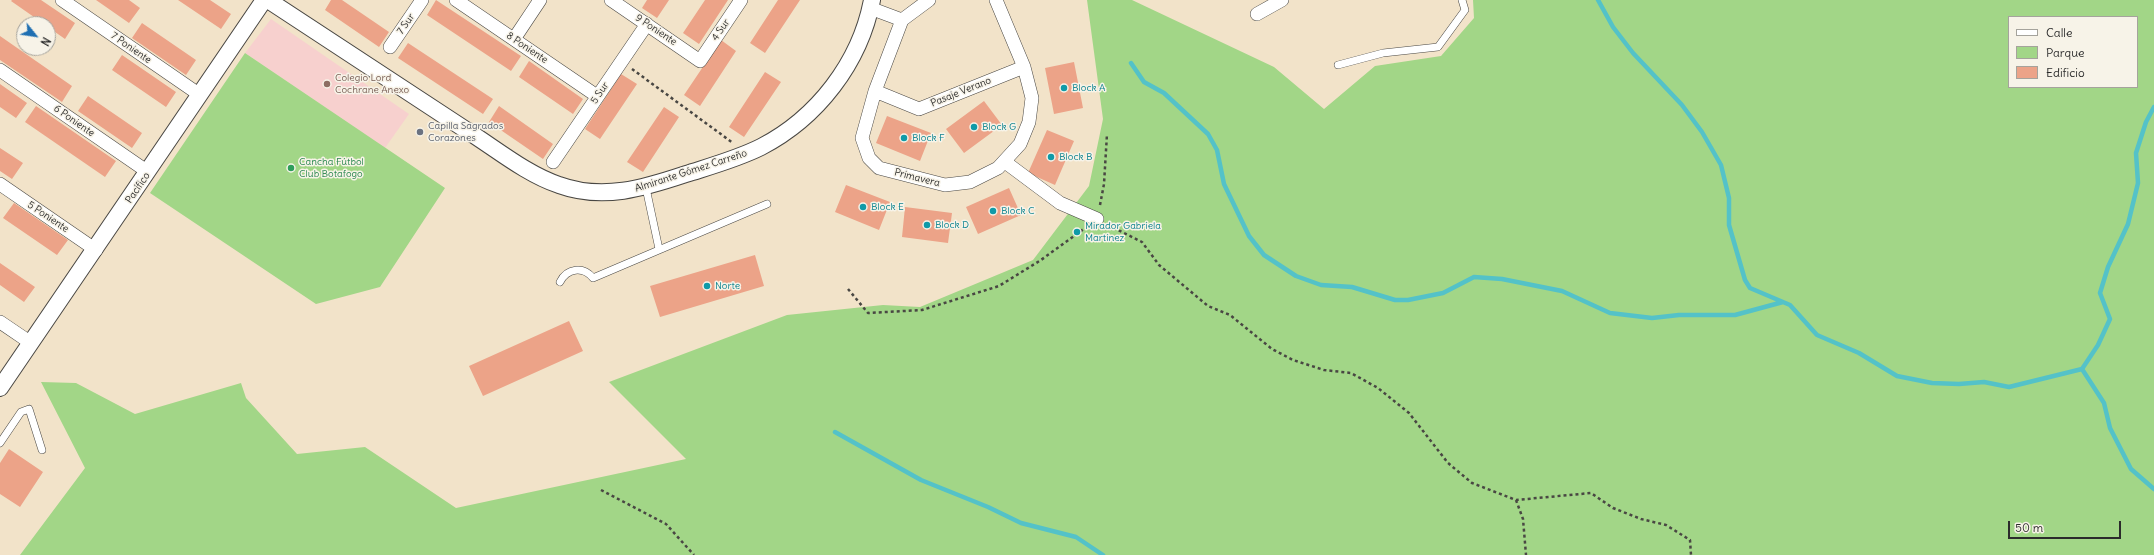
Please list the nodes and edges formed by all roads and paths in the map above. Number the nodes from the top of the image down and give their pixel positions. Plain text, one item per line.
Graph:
1 (62, 0) edge
2 (264, 0) edge
3 (268, 0) edge
4 (422, 0) edge
5 (456, 0) edge
6 (540, 0) edge
7 (611, 0) edge
8 (741, 0) edge
9 (929, 0) edge
10 (996, 0) edge
11 (1282, 0) edge
12 (1462, 0) edge
13 (871, 4) edge
14 (628, 5) edge
15 (1258, 14) dead end
16 (902, 20) junction
17 (647, 24) junction
18 (514, 39) junction
19 (390, 47) dead end
20 (621, 61) junction
21 (700, 61) joint
22 (1338, 65) dead end
23 (1024, 67) junction
24 (0, 70) edge
25 (875, 91) junction
26 (200, 95) junction
27 (597, 96) junction
28 (1107, 134) dead end
29 (747, 154) junction
30 (553, 162) dead end
31 (1005, 162) junction
32 (148, 172) junction
33 (0, 184) edge
34 (646, 188) junction
35 (767, 204) dead end
36 (1097, 219) junction
37 (659, 248) junction
38 (96, 250) junction
39 (560, 282) dead end
40 (848, 289) dead end
41 (0, 322) edge
42 (31, 343) junction
43 (0, 388) edge
44 (0, 443) edge
45 (42, 450) dead end
46 (601, 490) dead end
47 (1516, 500) junction
48 (694, 555) edge
49 (1526, 555) edge
50 (1691, 555) edge

1 - 26 street, 7 Poniente
2 - 26 street, Pacífico
3 - 34 street, Almirante Gómez Carreño
4 - 19 street, 7 Sur
5 - 18 street, 8 Poniente
6 - 18 street
7 - 14 street, 9 Poniente
8 - 21 street, 4 Sur
9 - 16 street
10 - 23 street, Primavera
11 - 15 street
12 - 22 lane
13 - 16 street
13 - 29 street, Almirante Gómez Carreño
14 - 17 street, 9 Poniente
16 - 25 street, Primavera
17 - 20 street, 5 Sur
17 - 21 street, 9 Poniente
18 - 27 street, 8 Poniente
20 - 27 street, 5 Sur
20 - 29 path
23 - 25 street, Pasaje Verano
23 - 31 street, Primavera
24 - 32 street, 6 Poniente
25 - 31 street, Primavera
26 - 32 street, Pacífico
27 - 30 street, 5 Sur
28 - 36 path
29 - 34 street, Almirante Gómez Carreño
31 - 36 street
32 - 38 street, Pacífico
33 - 38 street, 5 Poniente
34 - 37 lane
35 - 37 lane
36 - 40 path
36 - 47 path
37 - 39 lane
38 - 42 street, Pacífico
41 - 42 street
42 - 43 street, Pacífico
44 - 45 lane
46 - 48 path
47 - 49 path
47 - 50 path

